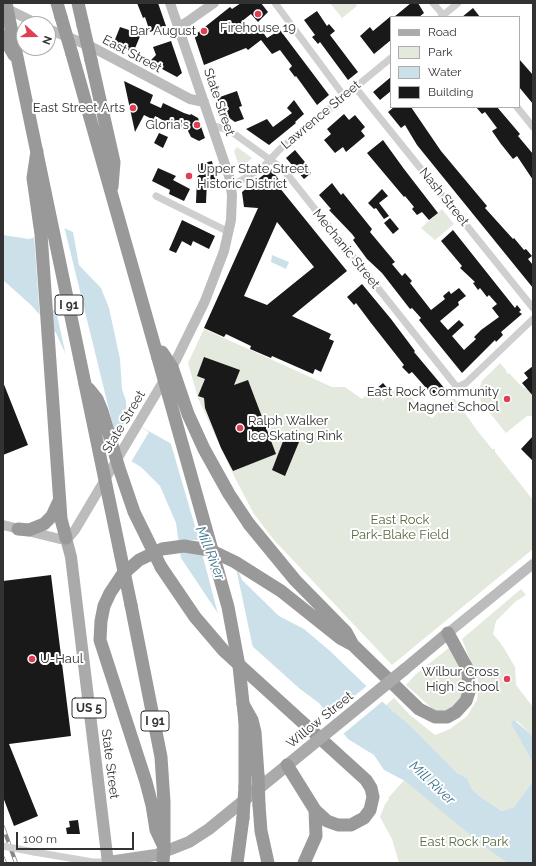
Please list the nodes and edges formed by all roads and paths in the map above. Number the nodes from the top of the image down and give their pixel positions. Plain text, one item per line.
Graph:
1 (6, 3) edge
2 (57, 3) edge
3 (78, 3) edge
4 (170, 3) edge
5 (214, 3) edge
6 (275, 3) edge
7 (433, 3) edge
8 (458, 3) edge
9 (3, 7) edge
10 (22, 16) edge
11 (443, 16) edge
12 (178, 27) junction
13 (7, 32) edge
14 (56, 32) edge
15 (390, 59) edge
16 (355, 87) junction
17 (344, 96) junction
18 (204, 102) junction
19 (518, 108) edge
20 (213, 126) junction
21 (533, 127) edge
22 (271, 159) junction
23 (231, 184) junction
24 (111, 193) junction
25 (156, 196) dead end
26 (47, 228) junction
27 (229, 232) junction
28 (533, 308) edge
29 (533, 319) edge
30 (158, 352) junction
31 (85, 384) junction
32 (59, 495) junction
33 (3, 525) edge
34 (18, 529) junction
35 (66, 538) junction
36 (533, 564) edge
37 (448, 633) junction
38 (354, 645) junction
39 (248, 721) junction
40 (287, 765) junction
41 (315, 810) junction
42 (163, 842) junction
43 (3, 846) edge
44 (108, 863) edge
45 (163, 863) edge
46 (237, 863) edge
47 (268, 863) edge
48 (304, 863) edge

1 - 13 highway, bridge
2 - 24 highway, bridge
3 - 24 highway, bridge
4 - 12 main road, State Street
5 - 12 main road
6 - 17 street
7 - 11 street
8 - 11 street
9 - 10 main road
12 - 18 main road, State Street
13 - 26 highway
14 - 18 main road, East Street
15 - 16 street, Lawrence Street
16 - 17 street, Lawrence Street
16 - 28 street, Nash Street
17 - 22 street, Lawrence Street
18 - 20 main road, State Street
19 - 21 street
20 - 22 street, Mechanic Street
20 - 23 main road, State Street
22 - 23 street, Lawrence Street
22 - 29 street, Mechanic Street
23 - 27 main road, State Street
24 - 30 highway
25 - 27 street
26 - 31 highway, I 91
26 - 32 highway
27 - 35 main road, State Street
30 - 38 highway, bridge
30 - 39 highway, bridge
31 - 41 highway, bridge
31 - 42 highway, I 91, bridge
32 - 34 highway
32 - 35 highway
33 - 34 main road
34 - 35 main road
35 - 44 main road, State Street / US 5
36 - 37 main road, Willow Street
37 - 38 highway
37 - 40 main road, Willow Street, bridge
38 - 42 highway
39 - 46 highway, bridge
39 - 47 highway, bridge
40 - 41 highway
40 - 44 main road, Willow Street
41 - 48 highway
42 - 45 highway, I 91, bridge
43 - 44 street, bridge

